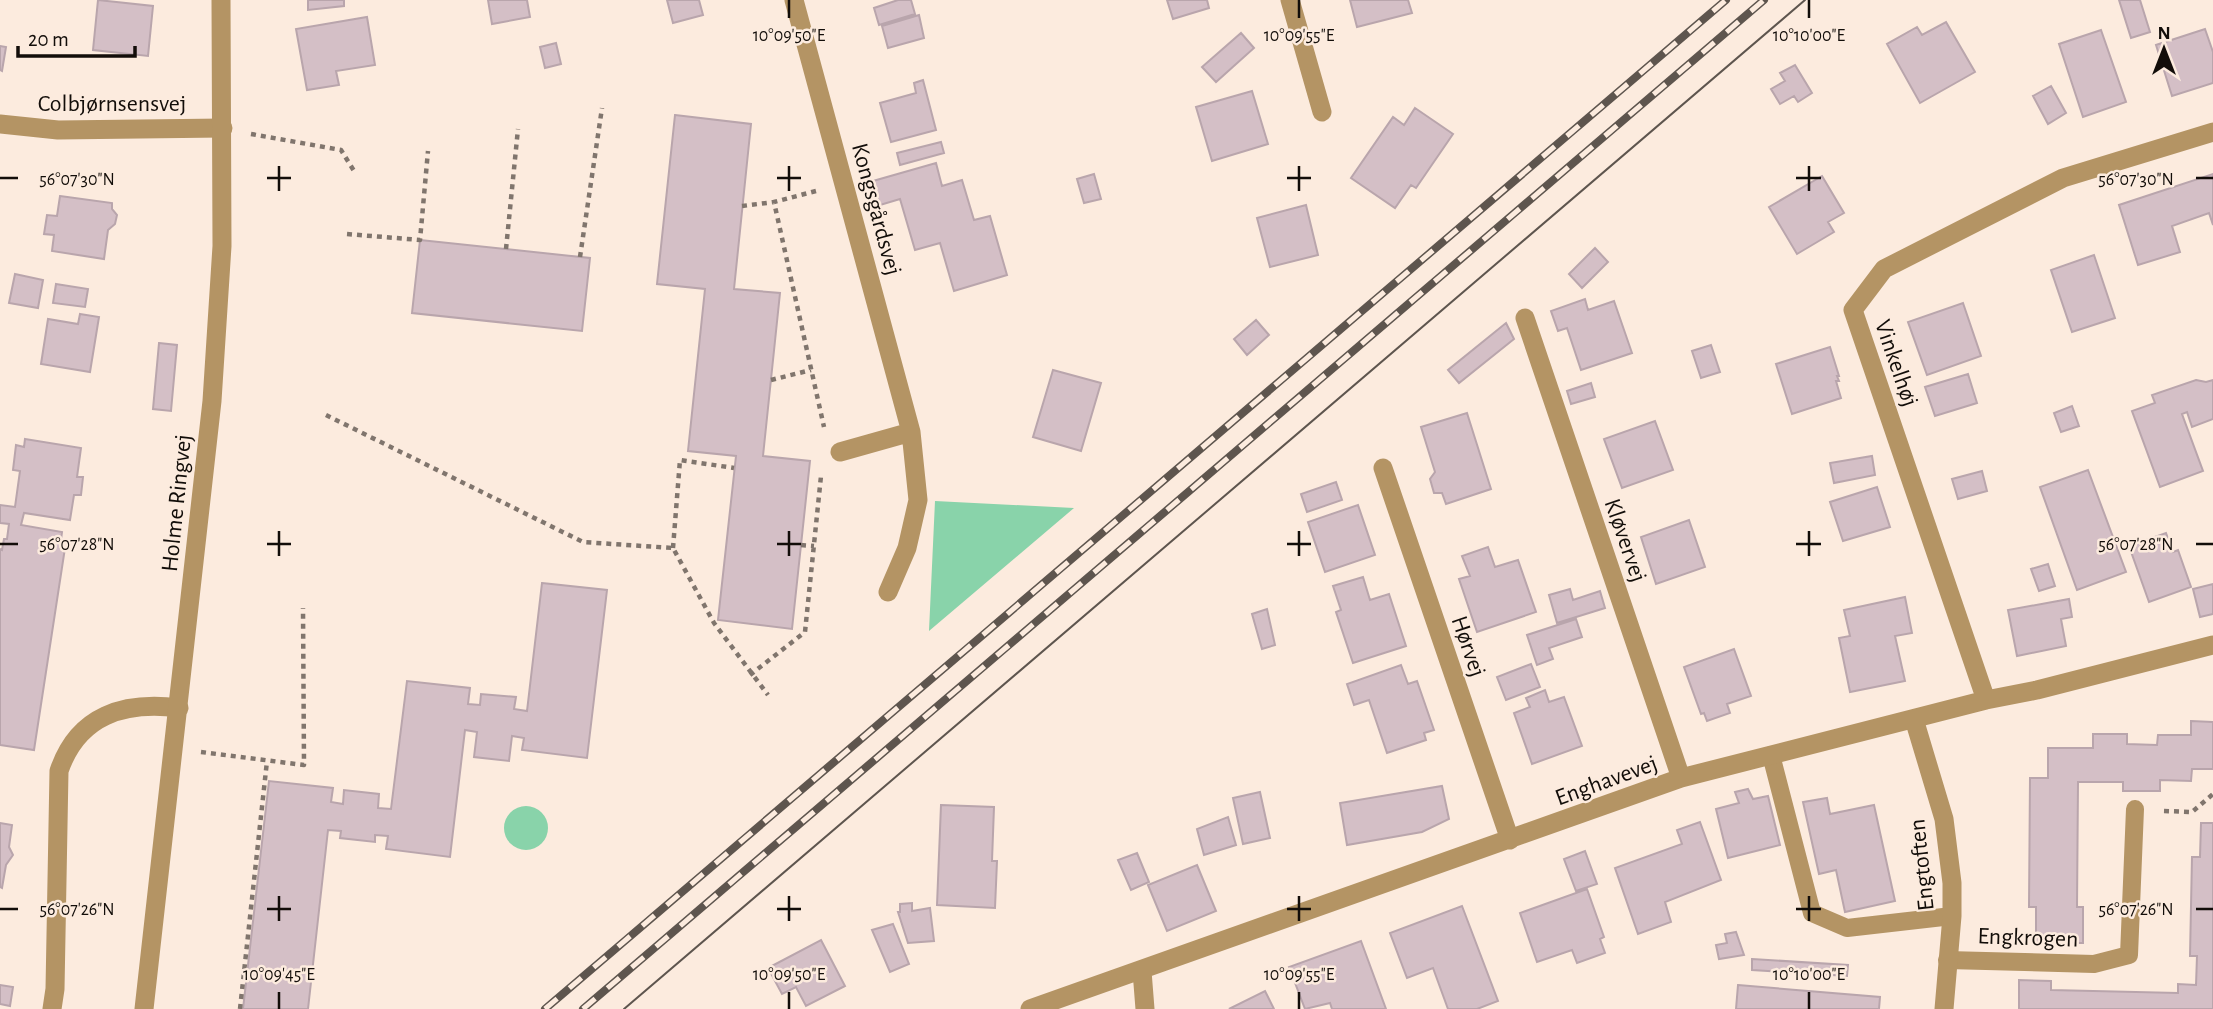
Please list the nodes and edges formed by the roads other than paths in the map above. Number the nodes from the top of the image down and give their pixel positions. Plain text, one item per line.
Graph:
1 (221, 0) edge
2 (794, 0) edge
3 (1290, 0) edge
4 (1322, 112) dead end
5 (0, 124) edge
6 (223, 128) junction
7 (2213, 132) edge
8 (1525, 318) dead end
9 (911, 432) junction
10 (840, 452) road end
11 (1383, 468) dead end
12 (888, 592) dead end
13 (2213, 645) edge
14 (1986, 700) junction
15 (178, 708) junction
16 (1914, 719) junction
17 (1771, 755) junction
18 (1681, 778) junction
19 (2135, 809) road end
20 (1510, 840) junction
21 (1952, 916) junction
22 (1947, 960) junction
23 (1142, 971) junction
24 (52, 1009) edge
25 (144, 1009) edge
26 (1030, 1009) edge
27 (1145, 1009) edge
28 (1944, 1009) edge

1 - 6 street, Holme Ringvej
2 - 9 street, Kongsgårdsvej
3 - 4 street
5 - 6 street, Colbjørnsensvej
6 - 15 street, Holme Ringvej
7 - 14 street, Vinkelhøj
8 - 18 street, Kløvervej
9 - 10 street
9 - 12 street, Kongsgårdsvej
11 - 20 street, Hørvej
13 - 14 street, Enghavevej
14 - 16 street, Enghavevej
15 - 24 street
15 - 25 street, Holme Ringvej
16 - 17 street, Enghavevej
16 - 21 street, Engtoften
17 - 18 street, Enghavevej
17 - 21 lane
18 - 20 street, Enghavevej
19 - 22 lane, Engkrogen
20 - 23 street, Enghavevej
21 - 22 street, Engtoften
22 - 28 street, Engtoften
23 - 26 street, Enghavevej
23 - 27 street

